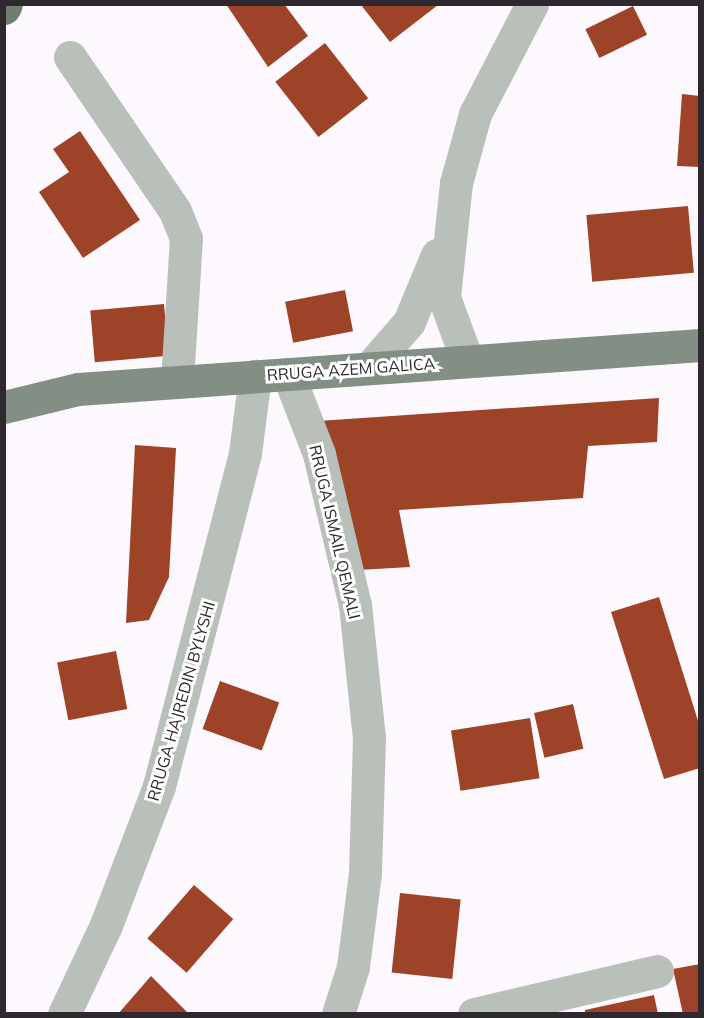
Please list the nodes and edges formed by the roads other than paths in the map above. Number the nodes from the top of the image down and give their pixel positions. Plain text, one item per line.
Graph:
1 (532, 4) edge
2 (70, 57) dead end
3 (456, 183) junction
4 (699, 345) edge
5 (478, 360) junction
6 (369, 368) junction
7 (288, 374) junction
8 (255, 376) junction
9 (177, 381) junction
10 (4, 407) edge
11 (657, 971) dead end
12 (64, 1014) edge
13 (338, 1014) edge
14 (474, 1014) edge

1 - 3 street
2 - 9 street
3 - 5 street
3 - 6 street
4 - 5 main road, RRUGA AZEM GALICA
5 - 6 main road, RRUGA AZEM GALICA
6 - 7 main road, RRUGA AZEM GALICA
7 - 8 main road, RRUGA AZEM GALICA
7 - 13 street, RRUGA ISMAIL QEMALI
8 - 9 main road, RRUGA AZEM GALICA
8 - 12 street, RRUGA HAJREDIN BYLYSHI
9 - 10 main road, RRUGA AZEM GALICA
11 - 14 street

